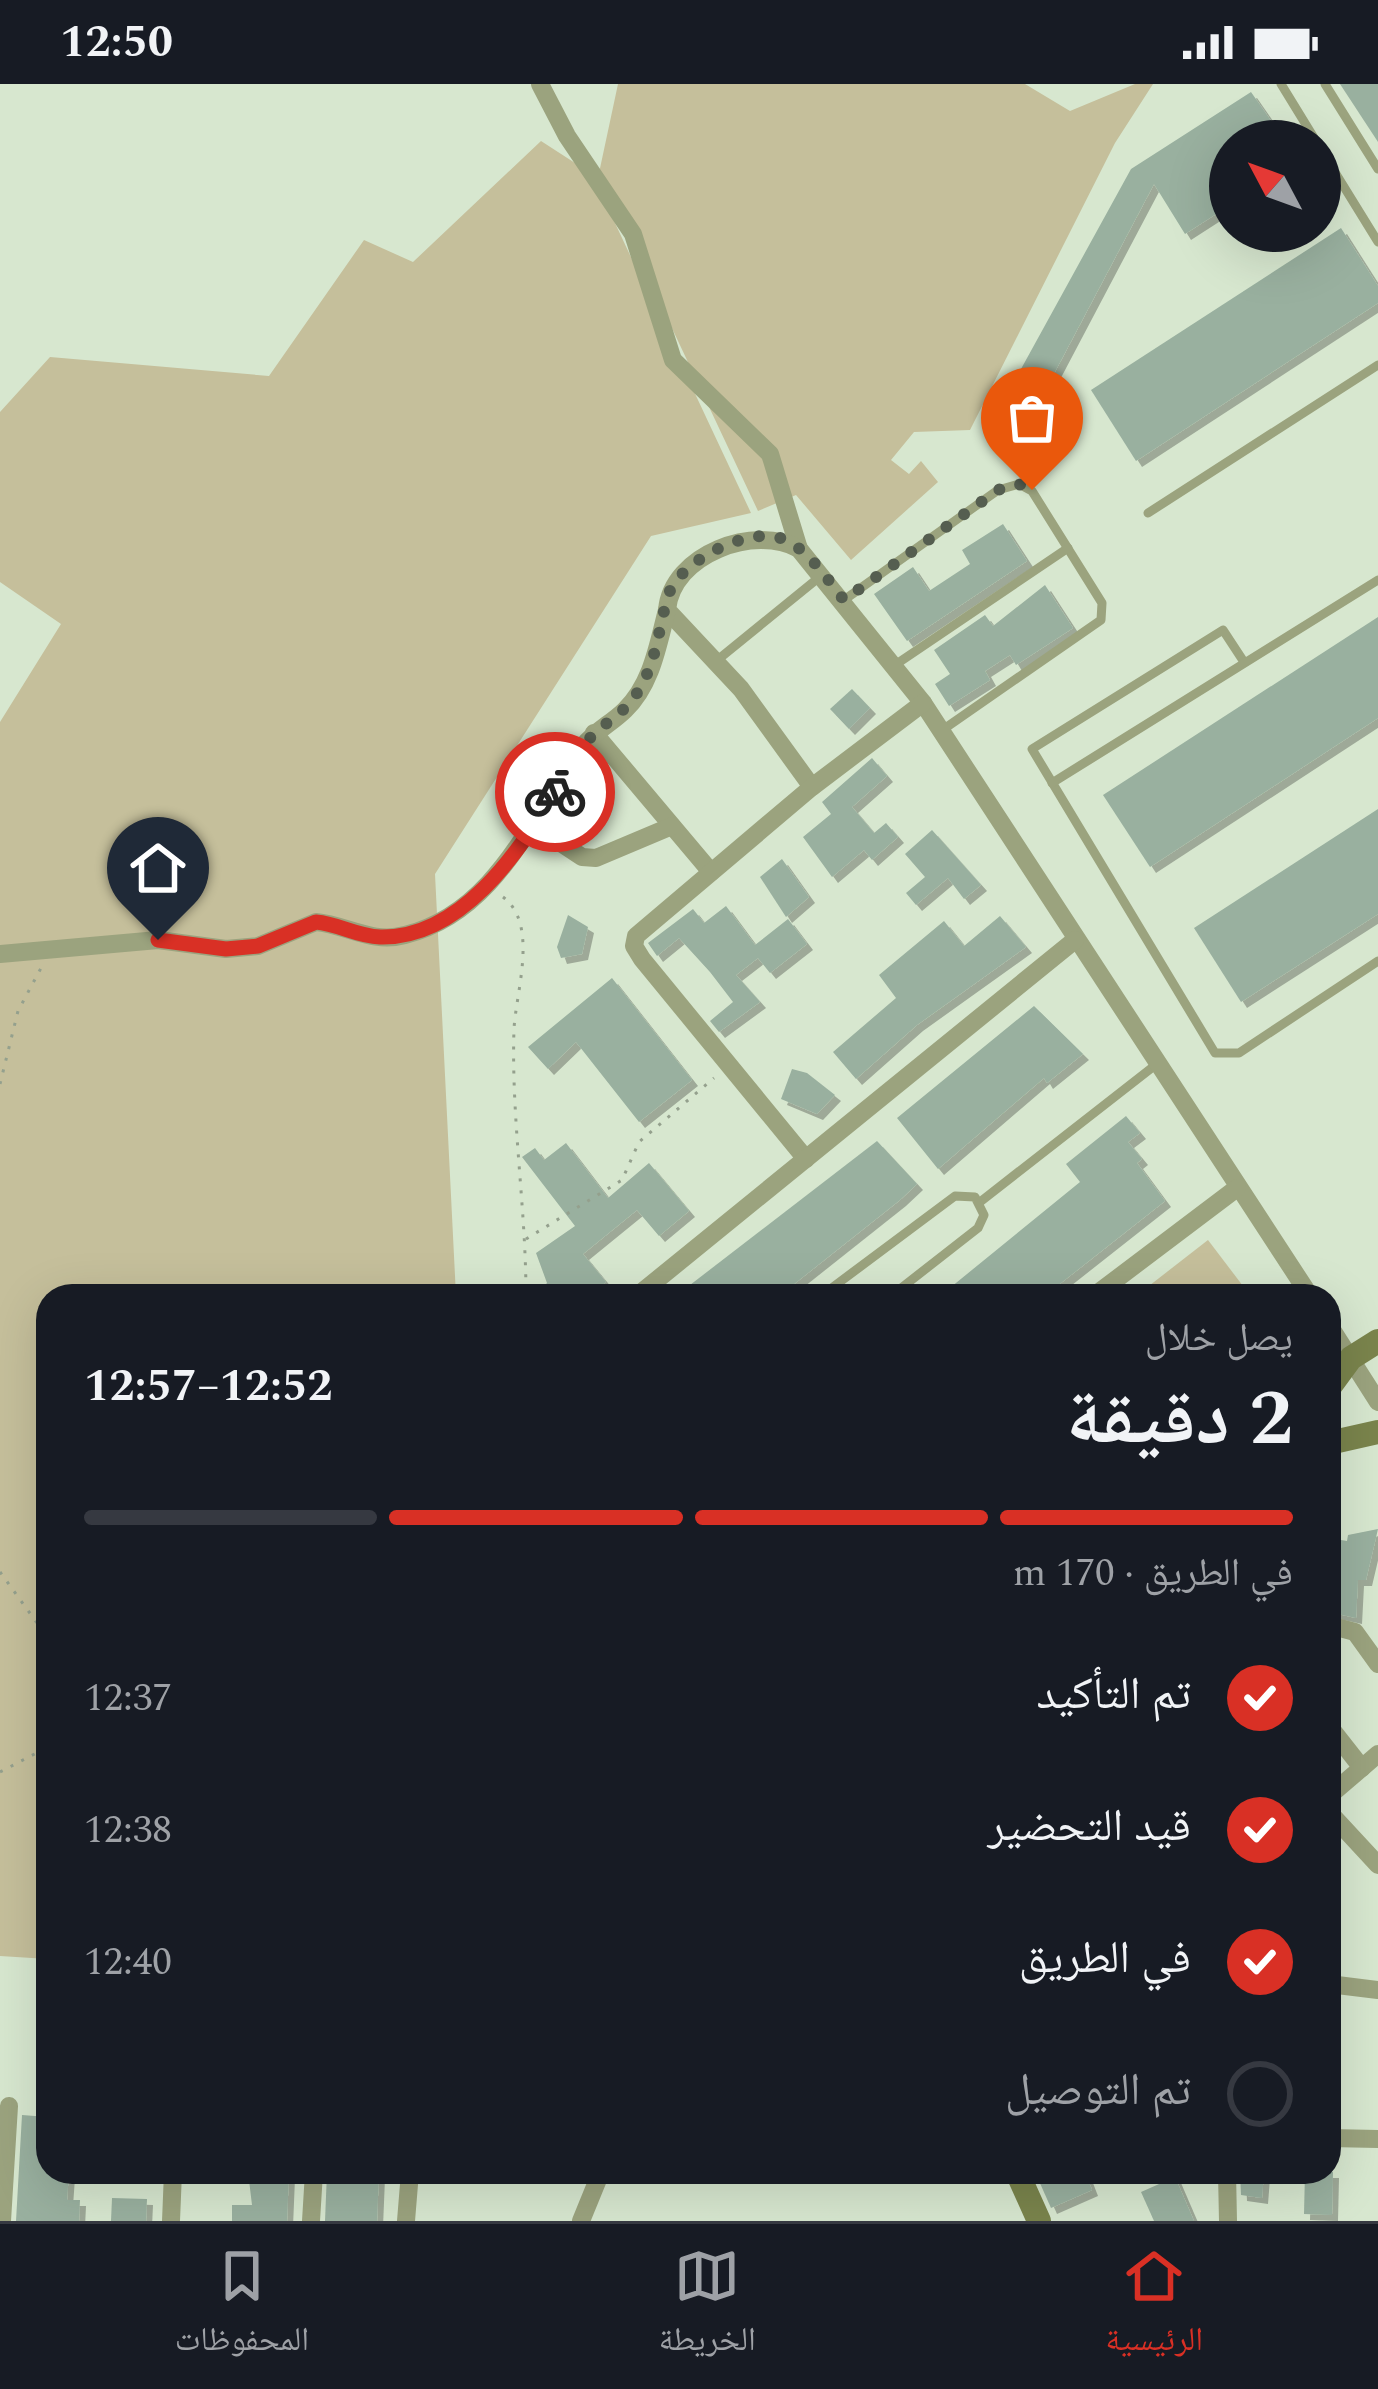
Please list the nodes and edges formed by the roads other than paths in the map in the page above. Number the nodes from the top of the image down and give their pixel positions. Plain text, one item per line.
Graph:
1 (540, 84) edge
2 (1281, 84) edge
3 (1324, 84) edge
4 (1303, 120) edge
5 (1378, 169) edge
6 (1341, 182) edge
7 (1378, 242) edge
8 (1378, 365) edge
9 (1148, 514) dead end
10 (1068, 548) junction
11 (799, 549) junction
12 (823, 574) junction
13 (1378, 580) edge
14 (844, 600) junction
15 (667, 610) junction
16 (715, 662) junction
17 (1244, 662) junction
18 (895, 665) junction
19 (923, 703) junction
20 (941, 731) junction
21 (594, 733) junction
22 (1052, 783) junction
23 (812, 787) junction
24 (535, 826) junction
25 (672, 826) junction
26 (711, 872) junction
27 (1076, 940) junction
28 (0, 954) edge
29 (1378, 961) edge
30 (1158, 1063) junction
31 (806, 1159) junction
32 (1237, 1188) junction
33 (980, 1202) junction
34 (652, 1284) edge
35 (837, 1284) edge
36 (906, 1284) edge
37 (1110, 1284) edge
38 (1302, 1284) edge
39 (1378, 1341) edge
40 (1341, 1343) edge
41 (1351, 1358) junction
42 (1341, 1372) edge
43 (1378, 1402) edge
44 (1378, 1432) edge
45 (1341, 1440) edge
46 (1341, 1628) edge
47 (1378, 1664) edge
48 (1341, 1741) edge
49 (1378, 1754) edge
50 (1362, 1768) junction
51 (1341, 1786) edge
52 (1341, 1825) edge
53 (1378, 1865) edge
54 (1341, 1985) edge
55 (1378, 1990) edge
56 (9, 2106) dead end
57 (1341, 2138) edge
58 (1378, 2139) edge
59 (173, 2184) edge
60 (313, 2184) edge
61 (409, 2184) edge
62 (596, 2184) edge
63 (1022, 2184) edge
64 (1227, 2184) edge
65 (2, 2221) edge
66 (171, 2221) edge
67 (311, 2221) edge
68 (406, 2221) edge
69 (581, 2221) edge
70 (1039, 2221) edge
71 (1228, 2221) edge

1 - 11 street
2 - 4 lane
3 - 5 lane
6 - 7 lane
8 - 9 lane
10 - 14 lane
10 - 18 lane
10 - 20 lane
11 - 12 street
11 - 15 street
12 - 14 street
12 - 16 lane
13 - 17 lane
14 - 18 street
15 - 16 street
15 - 21 street
16 - 23 street
17 - 22 lane
17 - 22 lane
18 - 19 street
19 - 20 street
19 - 23 street
20 - 27 street
21 - 24 street
21 - 25 street
22 - 29 lane
23 - 26 street
24 - 25 street
24 - 28 street
25 - 26 street
26 - 31 street
27 - 30 street
27 - 31 street
30 - 32 street
30 - 33 lane
31 - 34 street
32 - 37 street
32 - 38 street
33 - 35 lane
33 - 36 lane
39 - 41 street
40 - 41 street
41 - 42 street
41 - 43 street
44 - 45 street
46 - 47 street
48 - 50 street
49 - 50 street
50 - 51 street
52 - 53 street
54 - 55 street
56 - 65 street
57 - 58 street
59 - 66 street
60 - 67 street
61 - 68 street
62 - 69 street
63 - 70 street
64 - 71 street

